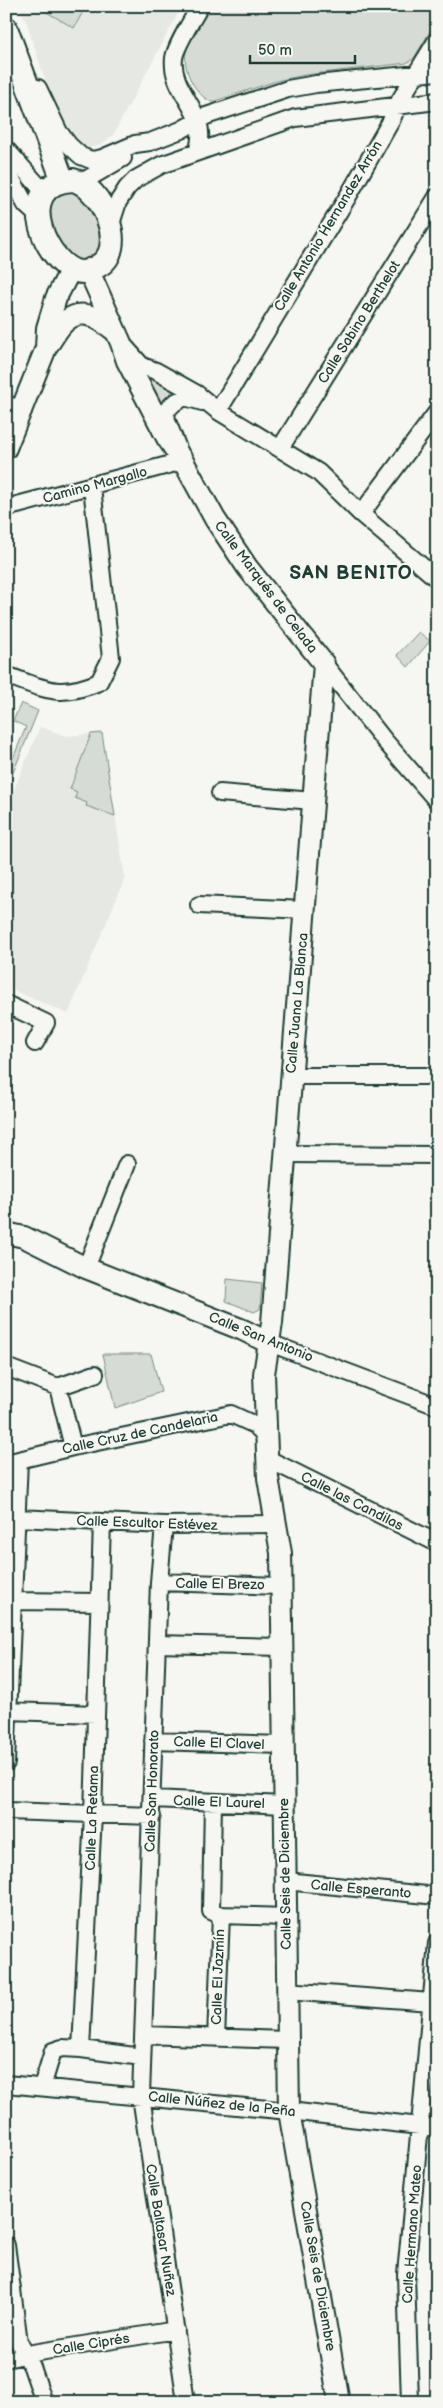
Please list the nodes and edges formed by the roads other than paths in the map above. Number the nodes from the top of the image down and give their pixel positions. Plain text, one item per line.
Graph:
1 (200, 6) edge
2 (6, 28) edge
3 (437, 40) edge
4 (22, 69) junction
5 (437, 72) edge
6 (416, 74) junction
7 (437, 102) edge
8 (397, 106) junction
9 (198, 120) junction
10 (150, 142) junction
11 (6, 149) edge
12 (197, 152) junction
13 (6, 169) edge
14 (72, 181) junction
15 (44, 192) junction
16 (437, 197) edge
17 (37, 215) junction
18 (110, 227) junction
19 (80, 270) junction
20 (118, 337) junction
21 (46, 348) junction
22 (14, 407) edge
23 (215, 408) junction
24 (437, 412) edge
25 (6, 448) edge
26 (280, 448) junction
27 (183, 461) junction
28 (92, 487) junction
29 (6, 508) edge
30 (361, 514) junction
31 (437, 579) edge
32 (324, 664) junction
33 (6, 675) edge
34 (220, 793) dead end
35 (313, 801) junction
36 (437, 801) edge
37 (200, 905) dead end
38 (304, 910) junction
39 (6, 1004) edge
40 (35, 1044) dead end
41 (291, 1076) junction
42 (426, 1076) dead end
43 (285, 1154) junction
44 (437, 1155) edge
45 (127, 1164) dead end
46 (6, 1226) edge
47 (12, 1238) edge
48 (86, 1268) junction
49 (267, 1342) junction
50 (6, 1367) edge
51 (95, 1374) dead end
52 (58, 1388) junction
53 (437, 1406) edge
54 (267, 1437) junction
55 (73, 1446) junction
56 (268, 1459) junction
57 (13, 1461) edge
58 (18, 1518) junction
59 (102, 1522) junction
60 (276, 1524) junction
61 (164, 1525) junction
62 (437, 1543) edge
63 (159, 1582) junction
64 (282, 1586) junction
65 (14, 1601) junction
66 (99, 1602) junction
67 (157, 1644) junction
68 (284, 1647) junction
69 (9, 1711) junction
70 (96, 1714) junction
71 (153, 1741) junction
72 (284, 1745) junction
73 (6, 1763) edge
74 (153, 1799) junction
75 (213, 1803) junction
76 (284, 1805) junction
77 (6, 1811) edge
78 (93, 1814) junction
79 (152, 1816) junction
80 (285, 1881) junction
81 (437, 1896) edge
82 (221, 1915) junction
83 (286, 1917) junction
84 (437, 1943) edge
85 (286, 1991) junction
86 (431, 2002) junction
87 (144, 2035) junction
88 (216, 2038) junction
89 (287, 2040) junction
90 (80, 2049) junction
91 (142, 2057) junction
92 (6, 2084) edge
93 (42, 2086) junction
94 (141, 2096) junction
95 (289, 2111) junction
96 (420, 2126) junction
97 (437, 2128) edge
98 (6, 2245) edge
99 (176, 2330) junction
100 (26, 2355) junction
101 (6, 2359) edge
102 (44, 2402) edge
103 (186, 2402) edge
104 (339, 2402) edge
105 (410, 2402) edge

1 - 9 street
2 - 4 main road
3 - 6 street, Calle Antonio Hernandez Arrón
4 - 10 street
4 - 14 main road
5 - 6 street
6 - 8 street, Calle Antonio Hernandez Arrón
6 - 9 street
7 - 8 street
8 - 12 street
8 - 23 street, Calle Antonio Hernandez Arrón
9 - 10 street
9 - 12 street
10 - 14 street
11 - 15 street
12 - 18 street
13 - 17 street
14 - 15 main road
14 - 18 main road
15 - 17 main road
16 - 26 street, Calle Sabino Berthelot
17 - 19 main road
18 - 19 main road
19 - 20 street, Calle Marqués de Celada
19 - 21 street
20 - 21 street
20 - 23 street
20 - 27 street, Calle Marqués de Celada
21 - 22 street
22 - 25 street
23 - 26 street
23 - 27 street
24 - 30 street
26 - 30 street
27 - 28 street, Camino Margallo
27 - 32 street, Calle Marqués de Celada
28 - 29 street, Camino Margallo
28 - 33 street
30 - 31 street
32 - 35 street, Calle Juana La Blanca
32 - 36 street, Calle Marqués de Celada
34 - 35 street
35 - 38 street, Calle Juana La Blanca
37 - 38 street
38 - 41 street, Calle Juana La Blanca
39 - 40 street
41 - 42 street
41 - 43 street, Calle Juana La Blanca
43 - 44 street
43 - 49 street, Calle Juana La Blanca
45 - 48 street
46 - 47 street, Calle San Antonio
47 - 48 street, Calle San Antonio
48 - 49 street, Calle San Antonio
49 - 53 street, Calle San Antonio
49 - 54 street, Calle Seis de Diciembre
50 - 52 street
51 - 52 street
52 - 55 street
54 - 55 street, Calle Cruz de Candelaria
54 - 56 street, Calle Seis de Diciembre
55 - 57 street, Calle Cruz de Candelaria
56 - 60 street, Calle Seis de Diciembre
56 - 62 street, Calle las Candilas
57 - 58 street
58 - 59 street, Calle Escultor Estévez
58 - 65 street
59 - 61 street, Calle Escultor Estévez
59 - 66 street, Calle La Retama
60 - 61 street, Calle Escultor Estévez
60 - 64 street, Calle Seis de Diciembre
61 - 63 street, Calle San Honorato
63 - 64 street, Calle El Brezo
63 - 67 street, Calle San Honorato
64 - 68 street, Calle Seis de Diciembre
65 - 66 street
65 - 69 street
66 - 70 street, Calle La Retama
67 - 68 street
67 - 71 street, Calle San Honorato
68 - 72 street, Calle Seis de Diciembre
69 - 70 street
69 - 73 street
70 - 78 street, Calle La Retama
71 - 72 street, Calle El Clavel
71 - 74 street, Calle San Honorato
72 - 76 street, Calle Seis de Diciembre
74 - 75 street, Calle El Laurel
74 - 79 street, Calle San Honorato
75 - 76 street, Calle El Laurel
75 - 82 street, Calle El Jazmín
76 - 80 street, Calle Seis de Diciembre
77 - 78 street
78 - 79 street
78 - 90 street, Calle La Retama
79 - 87 street, Calle San Honorato
80 - 81 street, Calle Esperanto
80 - 83 street, Calle Seis de Diciembre
82 - 83 street
82 - 88 street, Calle El Jazmín
83 - 85 street, Calle Seis de Diciembre
84 - 86 street, Calle Hermano Mateo
85 - 86 street
85 - 89 street, Calle Seis de Diciembre
86 - 96 street, Calle Hermano Mateo
87 - 88 street
87 - 91 street, Calle San Honorato
88 - 89 street
89 - 95 street, Calle Seis de Diciembre
90 - 91 street
90 - 93 street
91 - 94 street, Calle Baltasar Nuñez
92 - 93 street, Calle Núñez de la Peña
93 - 94 street, Calle Núñez de la Peña
94 - 95 street, Calle Núñez de la Peña
94 - 99 street, Calle Baltasar Nuñez
95 - 96 street, Calle Núñez de la Peña
95 - 104 street, Calle Seis de Diciembre
96 - 97 street, Calle Núñez de la Peña
96 - 105 street, Calle Hermano Mateo
98 - 100 street
99 - 100 street, Calle Ciprés
99 - 103 street, Calle Baltasar Nuñez
100 - 101 street, Calle Ciprés
100 - 102 street

